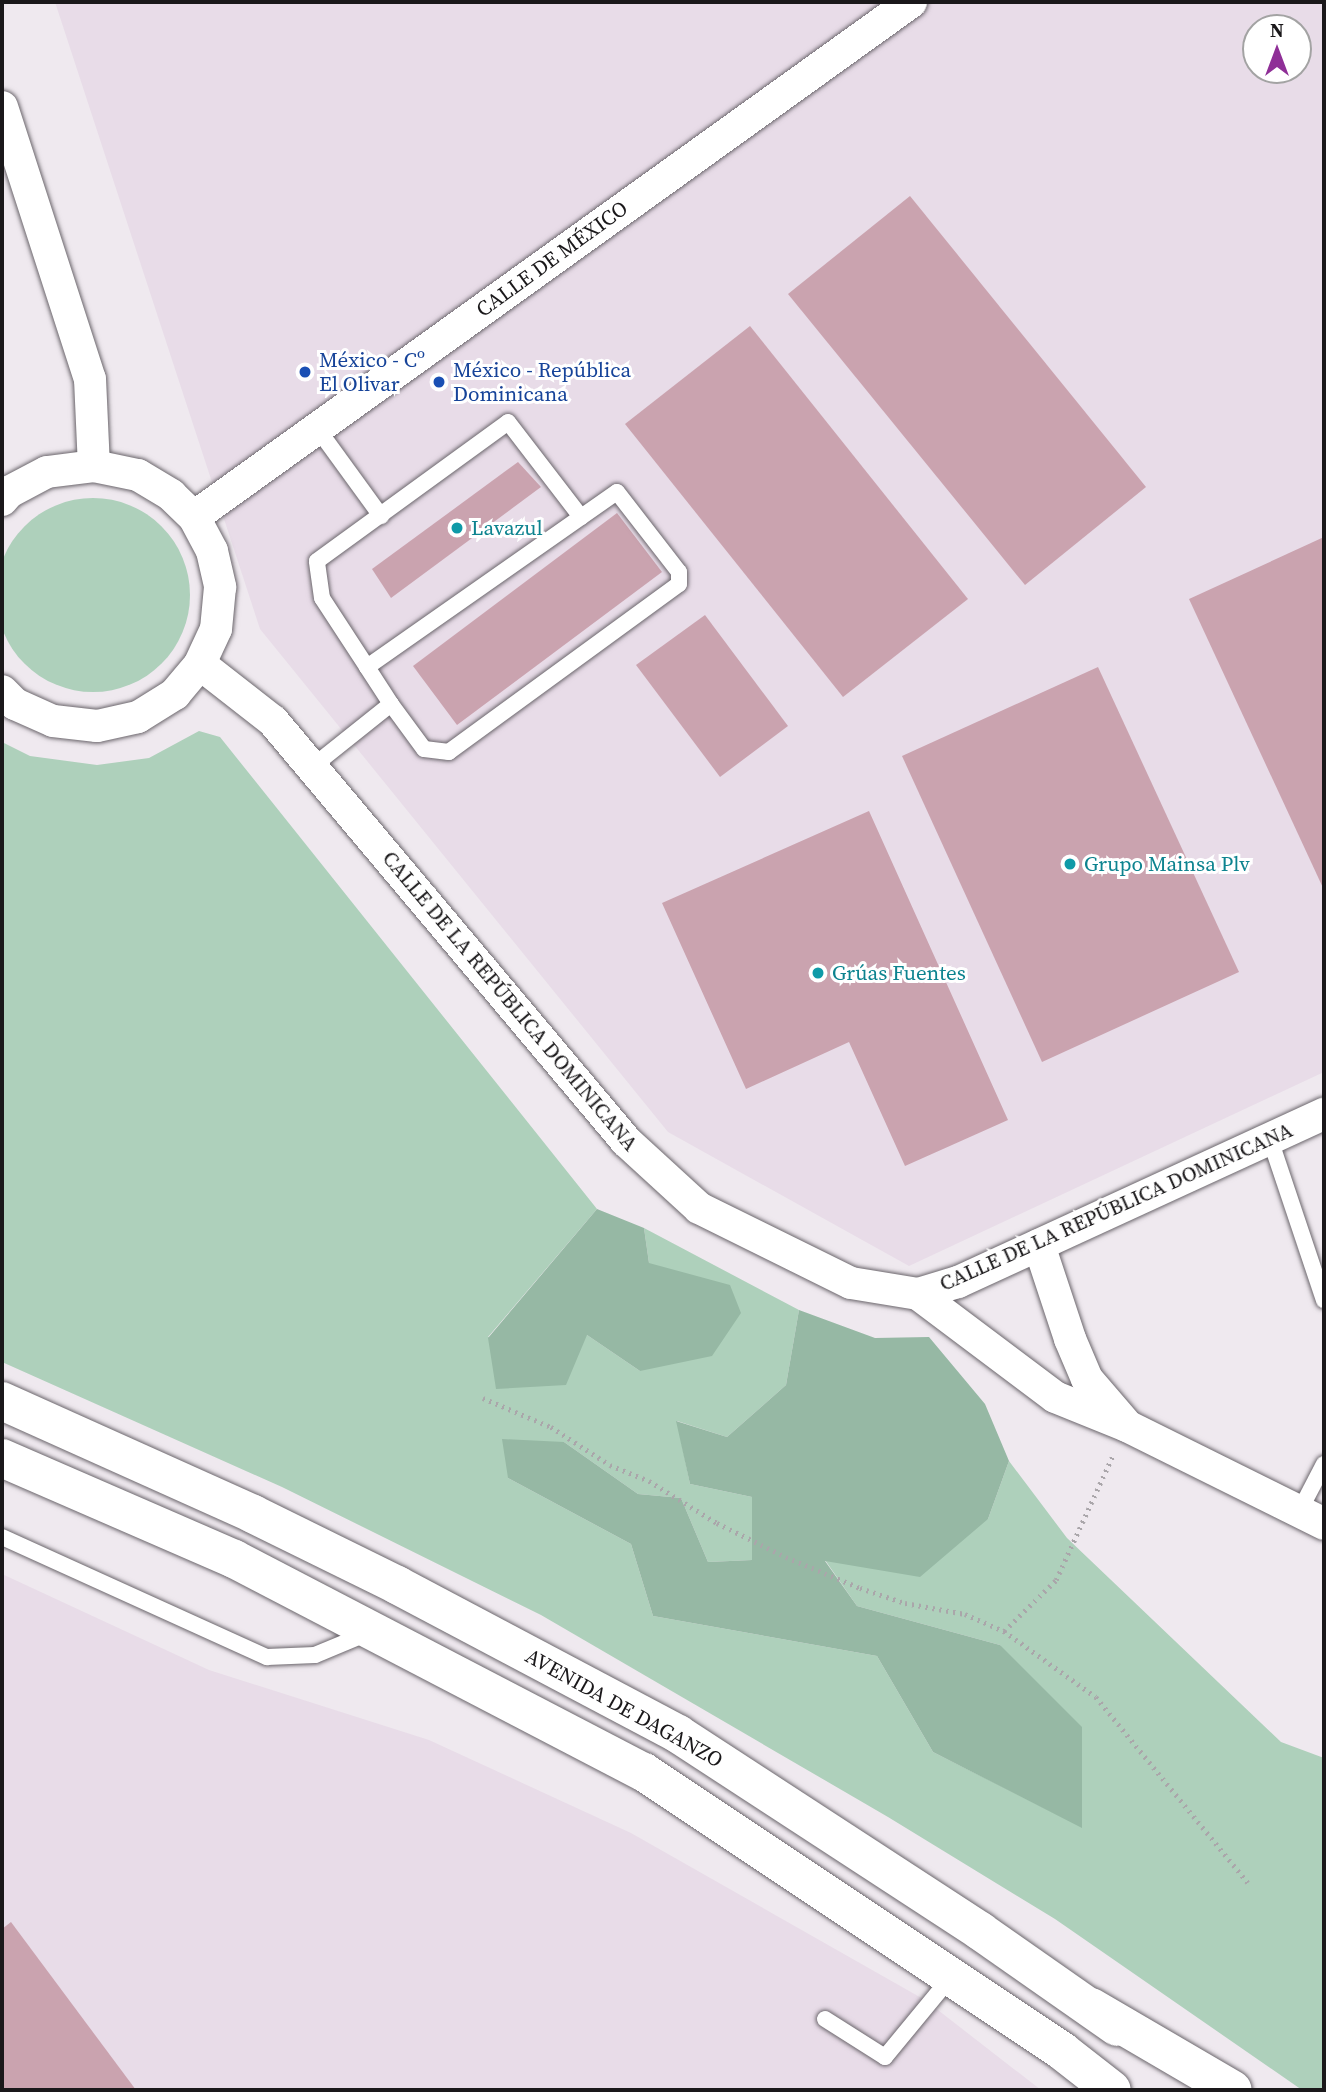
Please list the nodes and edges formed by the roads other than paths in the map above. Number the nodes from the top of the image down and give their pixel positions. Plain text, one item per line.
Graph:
1 (911, 2) edge
2 (2, 107) edge
3 (317, 428) junction
4 (94, 466) junction
5 (2, 500) edge
6 (381, 516) junction
7 (194, 517) junction
8 (581, 517) junction
9 (200, 664) junction
10 (367, 667) junction
11 (2, 691) edge
12 (391, 704) junction
13 (312, 767) junction
14 (1324, 1114) edge
15 (1270, 1139) junction
16 (1039, 1245) junction
17 (918, 1294) junction
18 (1324, 1300) edge
19 (2, 1401) edge
20 (1127, 1426) junction
21 (2, 1458) edge
22 (1324, 1464) edge
23 (1312, 1518) edge
24 (2, 1537) edge
25 (372, 1631) junction
26 (951, 1977) junction
27 (1091, 2007) junction
28 (825, 2019) dead end
29 (1112, 2090) edge
30 (1203, 2090) edge
31 (1233, 2090) edge

1 - 3 street, CALLE DE MÉXICO
2 - 4 street
3 - 6 lane
3 - 7 street, CALLE DE MÉXICO
4 - 5 street
4 - 7 street
6 - 8 lane
6 - 10 lane
7 - 9 street
8 - 10 lane
8 - 12 lane
9 - 11 street
9 - 13 street, CALLE DE LA REPÚBLICA DOMINICANA
10 - 12 lane
12 - 13 lane
13 - 17 street, CALLE DE LA REPÚBLICA DOMINICANA
14 - 15 street, CALLE DE LA REPÚBLICA DOMINICANA
15 - 16 street, CALLE DE LA REPÚBLICA DOMINICANA
15 - 18 lane
16 - 17 street, CALLE DE LA REPÚBLICA DOMINICANA
16 - 20 street
17 - 20 street
19 - 27 main road, AVENIDA DE DAGANZO
20 - 23 street
21 - 25 main road
22 - 23 lane
24 - 25 lane
25 - 26 main road
26 - 28 lane
26 - 29 main road
27 - 30 main road, AVENIDA DE DAGANZO
27 - 31 main road

